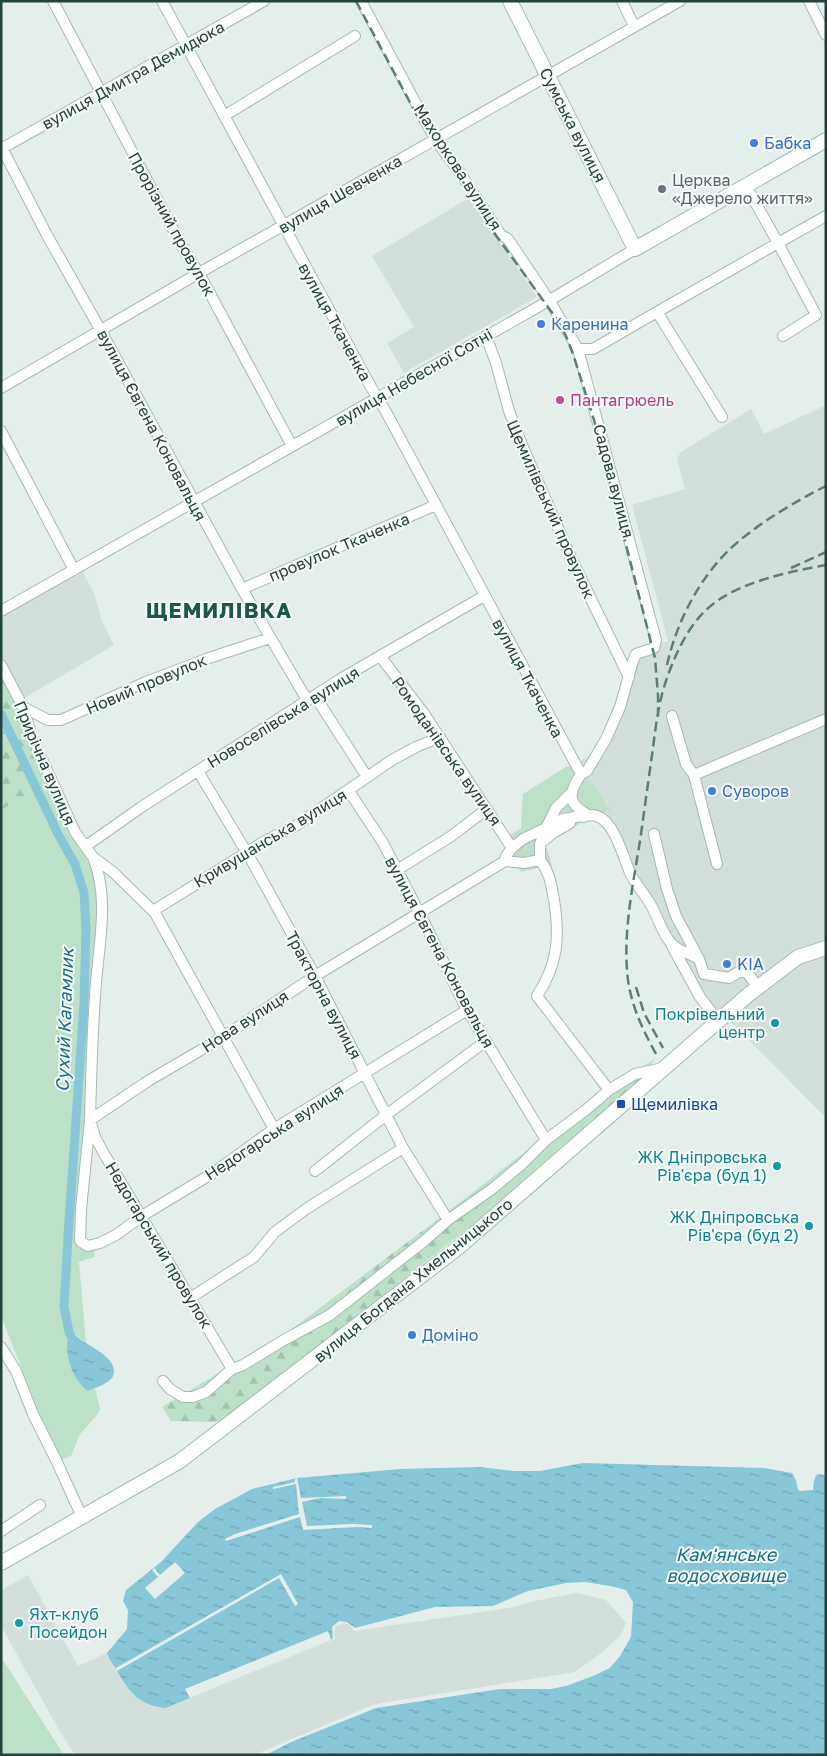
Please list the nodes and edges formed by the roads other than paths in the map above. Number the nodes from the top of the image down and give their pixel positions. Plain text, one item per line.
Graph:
1 (53, 1) edge
2 (162, 1) edge
3 (264, 1) edge
4 (361, 1) edge
5 (510, 1) edge
6 (622, 1) edge
7 (680, 1) edge
8 (809, 1) edge
9 (634, 26) junction
10 (355, 36) dead end
11 (826, 36) edge
12 (186, 46) junction
13 (548, 75) junction
14 (101, 94) junction
15 (224, 116) junction
16 (436, 138) junction
17 (826, 140) edge
18 (2, 148) edge
19 (746, 186) junction
20 (826, 216) edge
21 (283, 226) junction
22 (778, 243) junction
23 (635, 249) junction
24 (199, 273) junction
25 (550, 300) junction
26 (657, 312) junction
27 (100, 329) junction
28 (486, 336) junction
29 (783, 336) dead end
30 (578, 349) junction
31 (1, 388) edge
32 (376, 398) junction
33 (722, 417) dead end
34 (1, 432) edge
35 (292, 446) junction
36 (194, 502) junction
37 (436, 505) junction
38 (74, 570) junction
39 (242, 589) junction
40 (484, 596) junction
41 (1, 611) edge
42 (270, 638) junction
43 (380, 656) junction
44 (1, 665) edge
45 (629, 677) junction
46 (311, 698) junction
47 (23, 708) junction
48 (672, 716) dead end
49 (826, 719) edge
50 (440, 737) junction
51 (198, 771) junction
52 (581, 774) junction
53 (694, 775) junction
54 (367, 776) junction
55 (349, 791) junction
56 (571, 792) junction
57 (487, 809) junction
58 (588, 815) junction
59 (546, 828) junction
60 (654, 834) dead end
61 (540, 844) junction
62 (86, 846) junction
63 (512, 848) junction
64 (247, 853) junction
65 (93, 857) junction
66 (540, 860) junction
67 (505, 861) junction
68 (717, 864) dead end
69 (397, 870) junction
70 (153, 910) junction
71 (419, 912) junction
72 (670, 943) junction
73 (826, 948) edge
74 (699, 959) junction
75 (686, 971) junction
76 (704, 974) junction
77 (315, 976) junction
78 (758, 987) junction
79 (468, 1010) junction
80 (718, 1021) junction
81 (223, 1037) junction
82 (486, 1041) junction
83 (664, 1068) junction
84 (365, 1073) junction
85 (609, 1090) junction
86 (386, 1115) junction
87 (90, 1120) junction
88 (274, 1130) junction
89 (546, 1140) junction
90 (403, 1148) junction
91 (315, 1171) dead end
92 (142, 1216) junction
93 (448, 1220) junction
94 (190, 1298) junction
95 (1, 1347) edge
96 (232, 1369) junction
97 (163, 1381) dead end
98 (40, 1505) dead end
99 (82, 1517) junction
100 (1, 1531) edge
101 (1, 1563) edge

1 - 14 street, Прорізний провулок
2 - 12 street, вулиця Ткаченка
3 - 12 street, вулиця Дмитра Демидюка
4 - 16 street, Махоркова вулиця
5 - 13 main road, Сумська вулиця
6 - 9 street
7 - 9 street, вулиця Шевченка
8 - 11 street
9 - 13 street, вулиця Шевченка
10 - 15 street
12 - 14 street, вулиця Дмитра Демидюка
12 - 15 street, вулиця Ткаченка
13 - 16 street, вулиця Шевченка
13 - 23 main road, Сумська вулиця
14 - 18 street, вулиця Дмитра Демидюка
14 - 24 street, Прорізний провулок
15 - 21 street, вулиця Ткаченка
16 - 21 street, вулиця Шевченка
16 - 25 street, Махоркова вулиця
17 - 19 main road, вулиця Небесної Сотні
18 - 27 street, вулиця Євгена Коновальця
19 - 22 street
19 - 23 main road, вулиця Небесної Сотні
20 - 22 street
21 - 24 street, вулиця Шевченка
21 - 32 street, вулиця Ткаченка
22 - 26 street
22 - 29 street
23 - 25 street, вулиця Небесної Сотні
24 - 27 street, вулиця Шевченка
24 - 35 street, Прорізний провулок
25 - 28 street, вулиця Небесної Сотні
25 - 30 street, Садова вулиця
26 - 30 street
26 - 33 street
27 - 31 street, вулиця Шевченка
27 - 36 street, вулиця Євгена Коновальця
28 - 32 street, вулиця Небесної Сотні
28 - 45 street, Щемилівський провулок
30 - 45 street, Садова вулиця
32 - 35 street, вулиця Небесної Сотні
32 - 37 street, вулиця Ткаченка
34 - 38 street
35 - 36 street, вулиця Небесної Сотні
36 - 38 street, вулиця Небесної Сотні
36 - 39 street, вулиця Євгена Коновальця
37 - 39 street, провулок Ткаченка
37 - 40 street, вулиця Ткаченка
38 - 41 street, вулиця Небесної Сотні
39 - 42 street, вулиця Євгена Коновальця
40 - 43 street, Новоселівська вулиця
40 - 52 street, вулиця Ткаченка
42 - 46 street, вулиця Євгена Коновальця
42 - 47 street, Новий провулок
43 - 46 street, Новоселівська вулиця
43 - 50 street, Ромоданівська вулиця
44 - 47 street, Прирічна вулиця
45 - 52 street
46 - 51 street, Новоселівська вулиця
46 - 54 street, вулиця Євгена Коновальця
47 - 62 street, Прирічна вулиця
48 - 53 street
49 - 53 street
50 - 54 street, Кривушанська вулиця
50 - 57 street, Ромоданівська вулиця
51 - 62 street, Новоселівська вулиця
51 - 64 street, Тракторна вулиця
52 - 56 street
53 - 68 street
54 - 55 street, Кривушанська вулиця
55 - 64 street, Кривушанська вулиця
55 - 69 street, вулиця Євгена Коновальця
56 - 58 street
56 - 59 street
57 - 63 street, Ромоданівська вулиця
57 - 69 street
58 - 59 street
58 - 61 street
58 - 72 street
59 - 61 street
59 - 63 street
60 - 74 street
61 - 66 street
62 - 65 street, Прирічна вулиця
63 - 67 street
64 - 70 street, Кривушанська вулиця
64 - 77 street, Тракторна вулиця
65 - 70 street, Прирічна вулиця
65 - 87 street
66 - 67 street
66 - 85 street
67 - 71 street, Нова вулиця
69 - 71 street, вулиця Євгена Коновальця
70 - 81 street, Прирічна вулиця
71 - 77 street, Нова вулиця
71 - 79 street, вулиця Євгена Коновальця
72 - 74 street
72 - 75 street
73 - 78 main road, вулиця Богдана Хмельницького
74 - 76 street
75 - 76 street
75 - 80 street
76 - 78 street
77 - 81 street, Нова вулиця
77 - 84 street, Тракторна вулиця
78 - 80 main road, вулиця Богдана Хмельницького
79 - 82 street, вулиця Євгена Коновальця
79 - 84 street, Недогарська вулиця
80 - 83 main road, вулиця Богдана Хмельницького
81 - 87 street, Нова вулиця
81 - 88 street, Прирічна вулиця
82 - 86 street
82 - 89 street, вулиця Євгена Коновальця
83 - 85 street
83 - 99 main road, вулиця Богдана Хмельницького
84 - 86 street, Тракторна вулиця
84 - 88 street, Недогарська вулиця
85 - 89 street
86 - 90 street, Тракторна вулиця
86 - 91 street
87 - 92 street, Недогарський провулок
87 - 92 street, Недогарська вулиця
88 - 92 street, Недогарська вулиця
89 - 93 street
90 - 93 street, Тракторна вулиця
90 - 94 street
92 - 94 street, Недогарський провулок
93 - 96 street
94 - 96 street, Недогарський провулок
95 - 99 street
96 - 97 street
98 - 100 street
99 - 101 main road, вулиця Богдана Хмельницького

